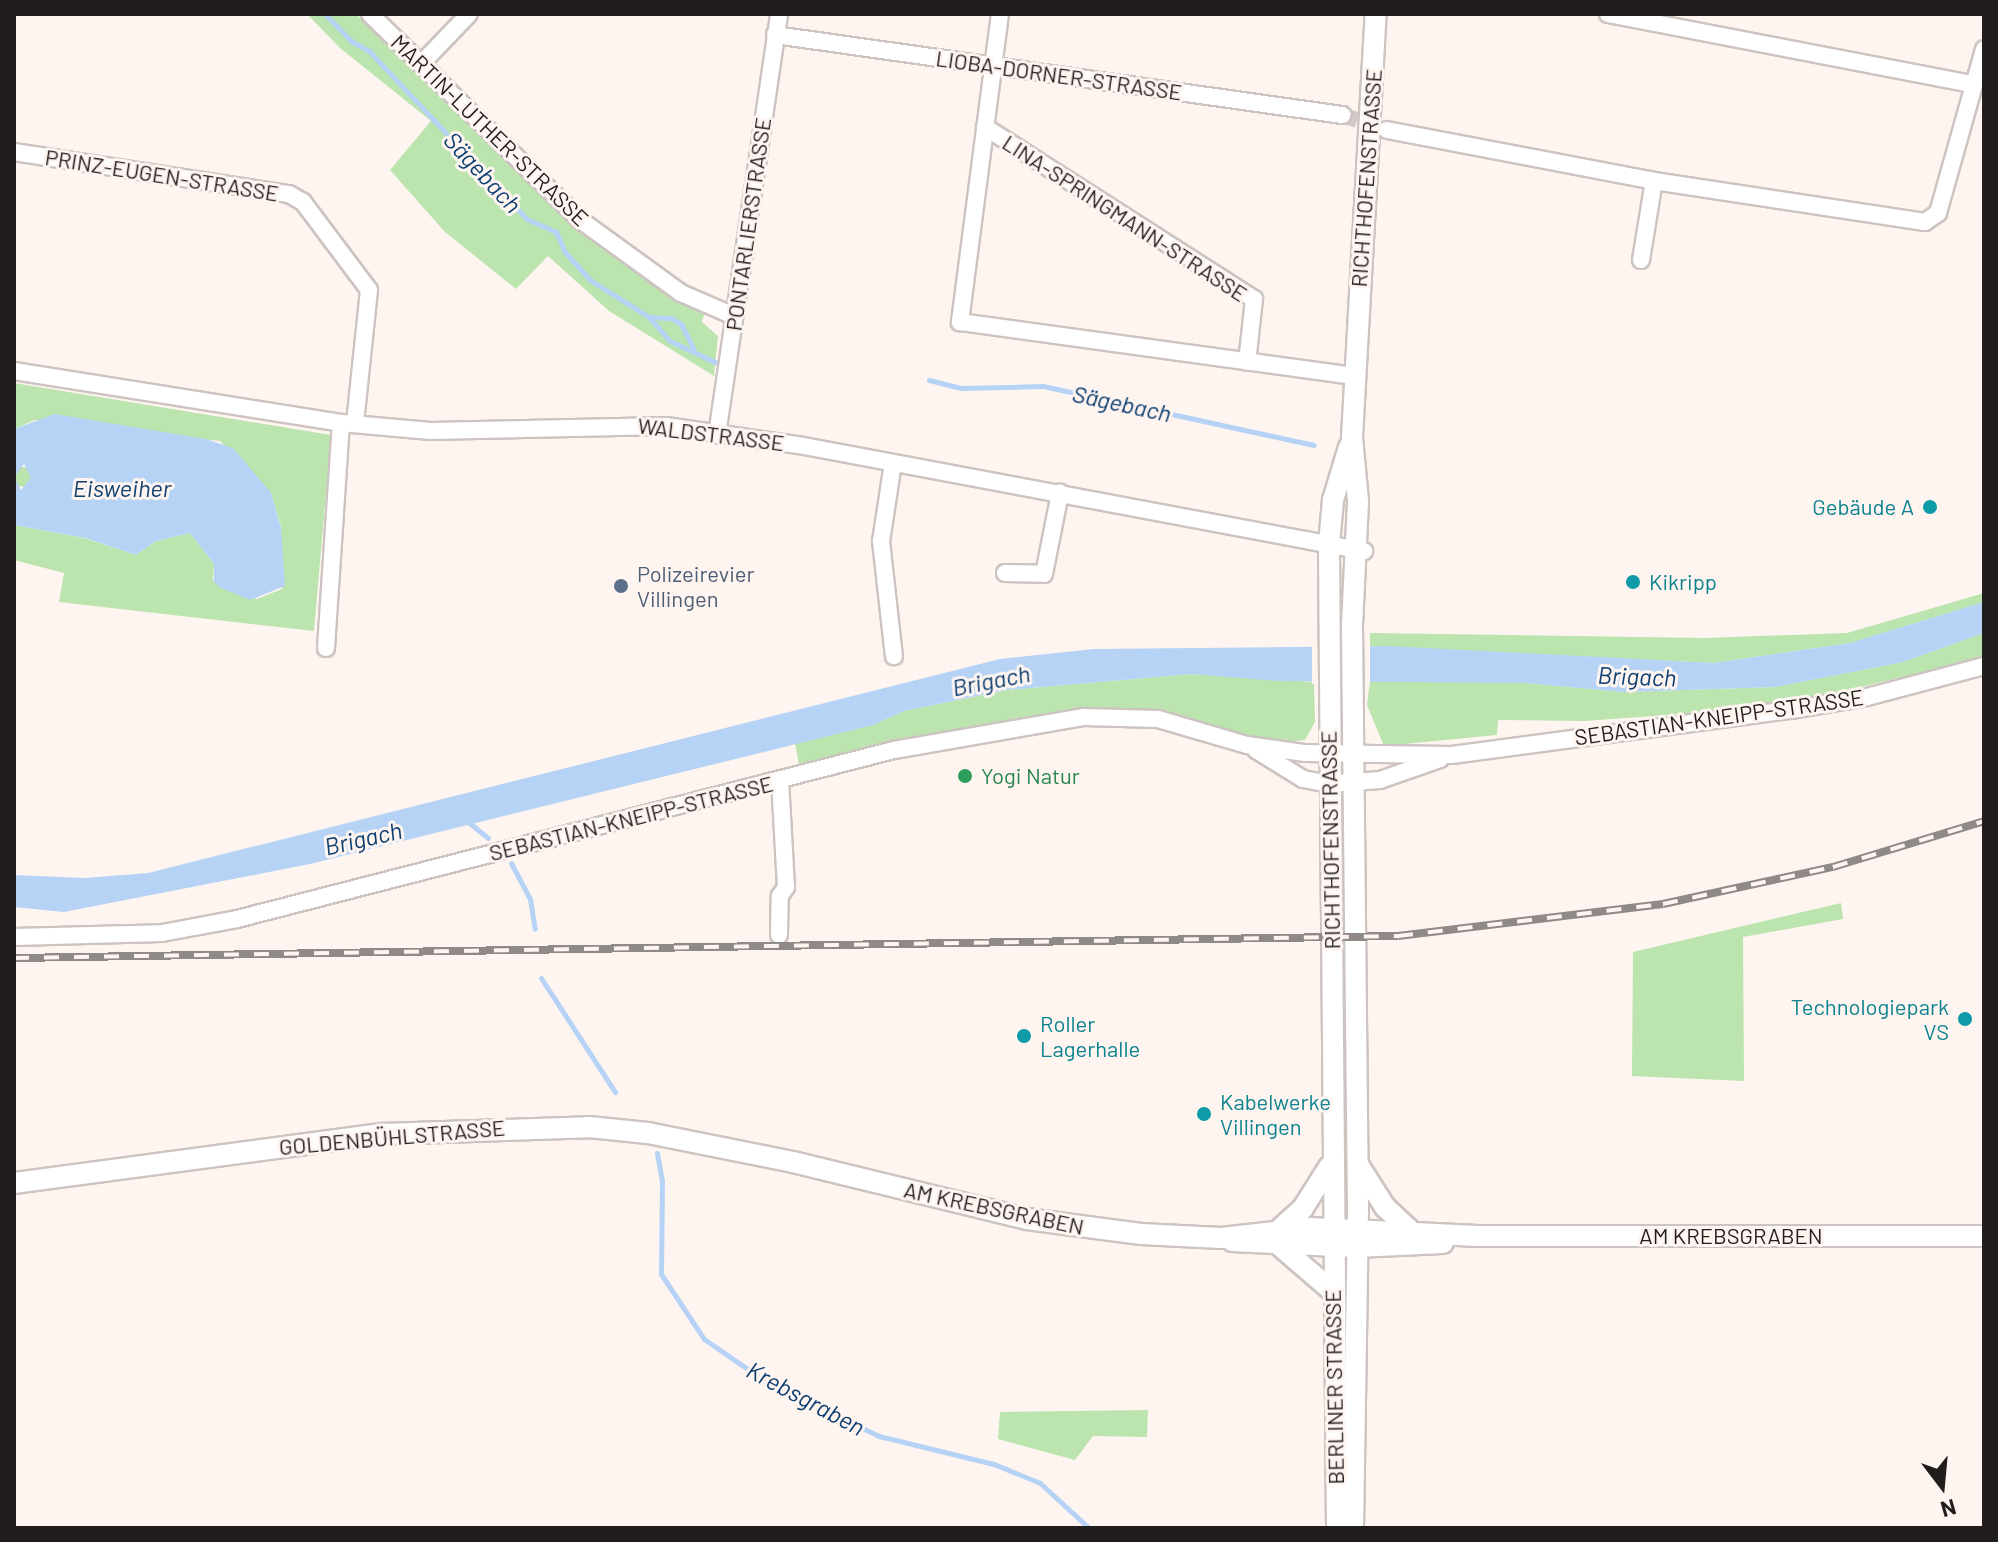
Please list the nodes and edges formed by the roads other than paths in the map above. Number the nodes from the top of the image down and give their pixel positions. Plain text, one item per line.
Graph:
1 (370, 14) edge
2 (469, 14) edge
3 (762, 14) edge
4 (1000, 14) edge
5 (1376, 14) edge
6 (1608, 14) edge
7 (777, 25) edge
8 (1984, 49) edge
9 (421, 64) junction
10 (993, 67) junction
11 (1973, 84) junction
12 (1342, 115) tunnel mouth
13 (985, 127) junction
14 (1387, 130) tunnel mouth
15 (14, 152) edge
16 (1654, 181) junction
17 (1641, 260) dead end
18 (734, 316) junction
19 (1247, 362) junction
20 (14, 371) edge
21 (1353, 376) junction
22 (348, 423) junction
23 (717, 435) junction
24 (1352, 437) junction
25 (893, 463) junction
26 (1060, 493) junction
27 (1329, 544) junction
28 (1360, 550) junction
29 (1005, 573) dead end
30 (326, 648) dead end
31 (894, 656) dead end
32 (1984, 666) edge
33 (1247, 745) junction
34 (1330, 754) junction
35 (1356, 754) junction
36 (1452, 755) junction
37 (780, 780) junction
38 (1353, 783) junction
39 (1329, 784) junction
40 (779, 935) dead end
41 (14, 937) edge
42 (769, 1157) joint
43 (1331, 1164) junction
44 (1358, 1164) junction
45 (14, 1183) edge
46 (1411, 1231) junction
47 (1478, 1236) junction
48 (1984, 1236) edge
49 (1280, 1237) junction
50 (1331, 1238) junction
51 (1357, 1239) junction
52 (1331, 1290) junction
53 (1337, 1528) edge
54 (1353, 1528) edge

1 - 9 street, MARTIN-LUTHER-STRASSE
2 - 9 street
3 - 7 street
4 - 10 street, LINA-SPRINGMANN-STRASSE
5 - 21 street, RICHTHOFENSTRASSE
6 - 11 street
7 - 10 street, LIOBA-DORNER-STRASSE
7 - 18 street, PONTARLIERSTRASSE
8 - 11 street
9 - 18 street, MARTIN-LUTHER-STRASSE
10 - 12 street, LIOBA-DORNER-STRASSE
10 - 13 street, LINA-SPRINGMANN-STRASSE
11 - 16 street
13 - 19 street, LINA-SPRINGMANN-STRASSE
13 - 19 street, LINA-SPRINGMANN-STRASSE
14 - 16 street
15 - 22 street, PRINZ-EUGEN-STRASSE
16 - 17 street
18 - 23 street, PONTARLIERSTRASSE
19 - 21 street, LINA-SPRINGMANN-STRASSE
20 - 22 street, WALDSTRASSE
21 - 24 street, RICHTHOFENSTRASSE
22 - 23 street, WALDSTRASSE
22 - 30 street, PRINZ-EUGEN-STRASSE
23 - 25 street, WALDSTRASSE
24 - 27 street, RICHTHOFENSTRASSE
24 - 28 street, RICHTHOFENSTRASSE
25 - 26 street, WALDSTRASSE
25 - 31 street
26 - 27 street, WALDSTRASSE
26 - 29 street
27 - 28 street, WALDSTRASSE
27 - 34 street, RICHTHOFENSTRASSE
28 - 35 street, RICHTHOFENSTRASSE
32 - 36 street, SEBASTIAN-KNEIPP-STRASSE
33 - 34 street, SEBASTIAN-KNEIPP-STRASSE
33 - 37 street, SEBASTIAN-KNEIPP-STRASSE
33 - 39 street, SEBASTIAN-KNEIPP-STRASSE
34 - 35 street, SEBASTIAN-KNEIPP-STRASSE
34 - 39 street, RICHTHOFENSTRASSE
35 - 36 street, SEBASTIAN-KNEIPP-STRASSE
35 - 38 street, RICHTHOFENSTRASSE
36 - 38 street, SEBASTIAN-KNEIPP-STRASSE
37 - 40 street
37 - 41 street, SEBASTIAN-KNEIPP-STRASSE
38 - 39 street, SEBASTIAN-KNEIPP-STRASSE
38 - 44 street, RICHTHOFENSTRASSE
39 - 43 street, RICHTHOFENSTRASSE
42 - 45 street, GOLDENBÜHLSTRASSE
42 - 49 street, AM KREBSGRABEN
43 - 49 street
43 - 50 street, RICHTHOFENSTRASSE
44 - 46 street
44 - 51 street, RICHTHOFENSTRASSE
46 - 47 street, AM KREBSGRABEN
46 - 51 street, AM KREBSGRABEN
47 - 48 street, AM KREBSGRABEN
47 - 51 street, AM KREBSGRABEN
49 - 50 street, AM KREBSGRABEN
49 - 52 street
50 - 51 street, AM KREBSGRABEN
50 - 52 street, BERLINER STRASSE
51 - 54 street, BERLINER STRASSE
52 - 53 street, BERLINER STRASSE

